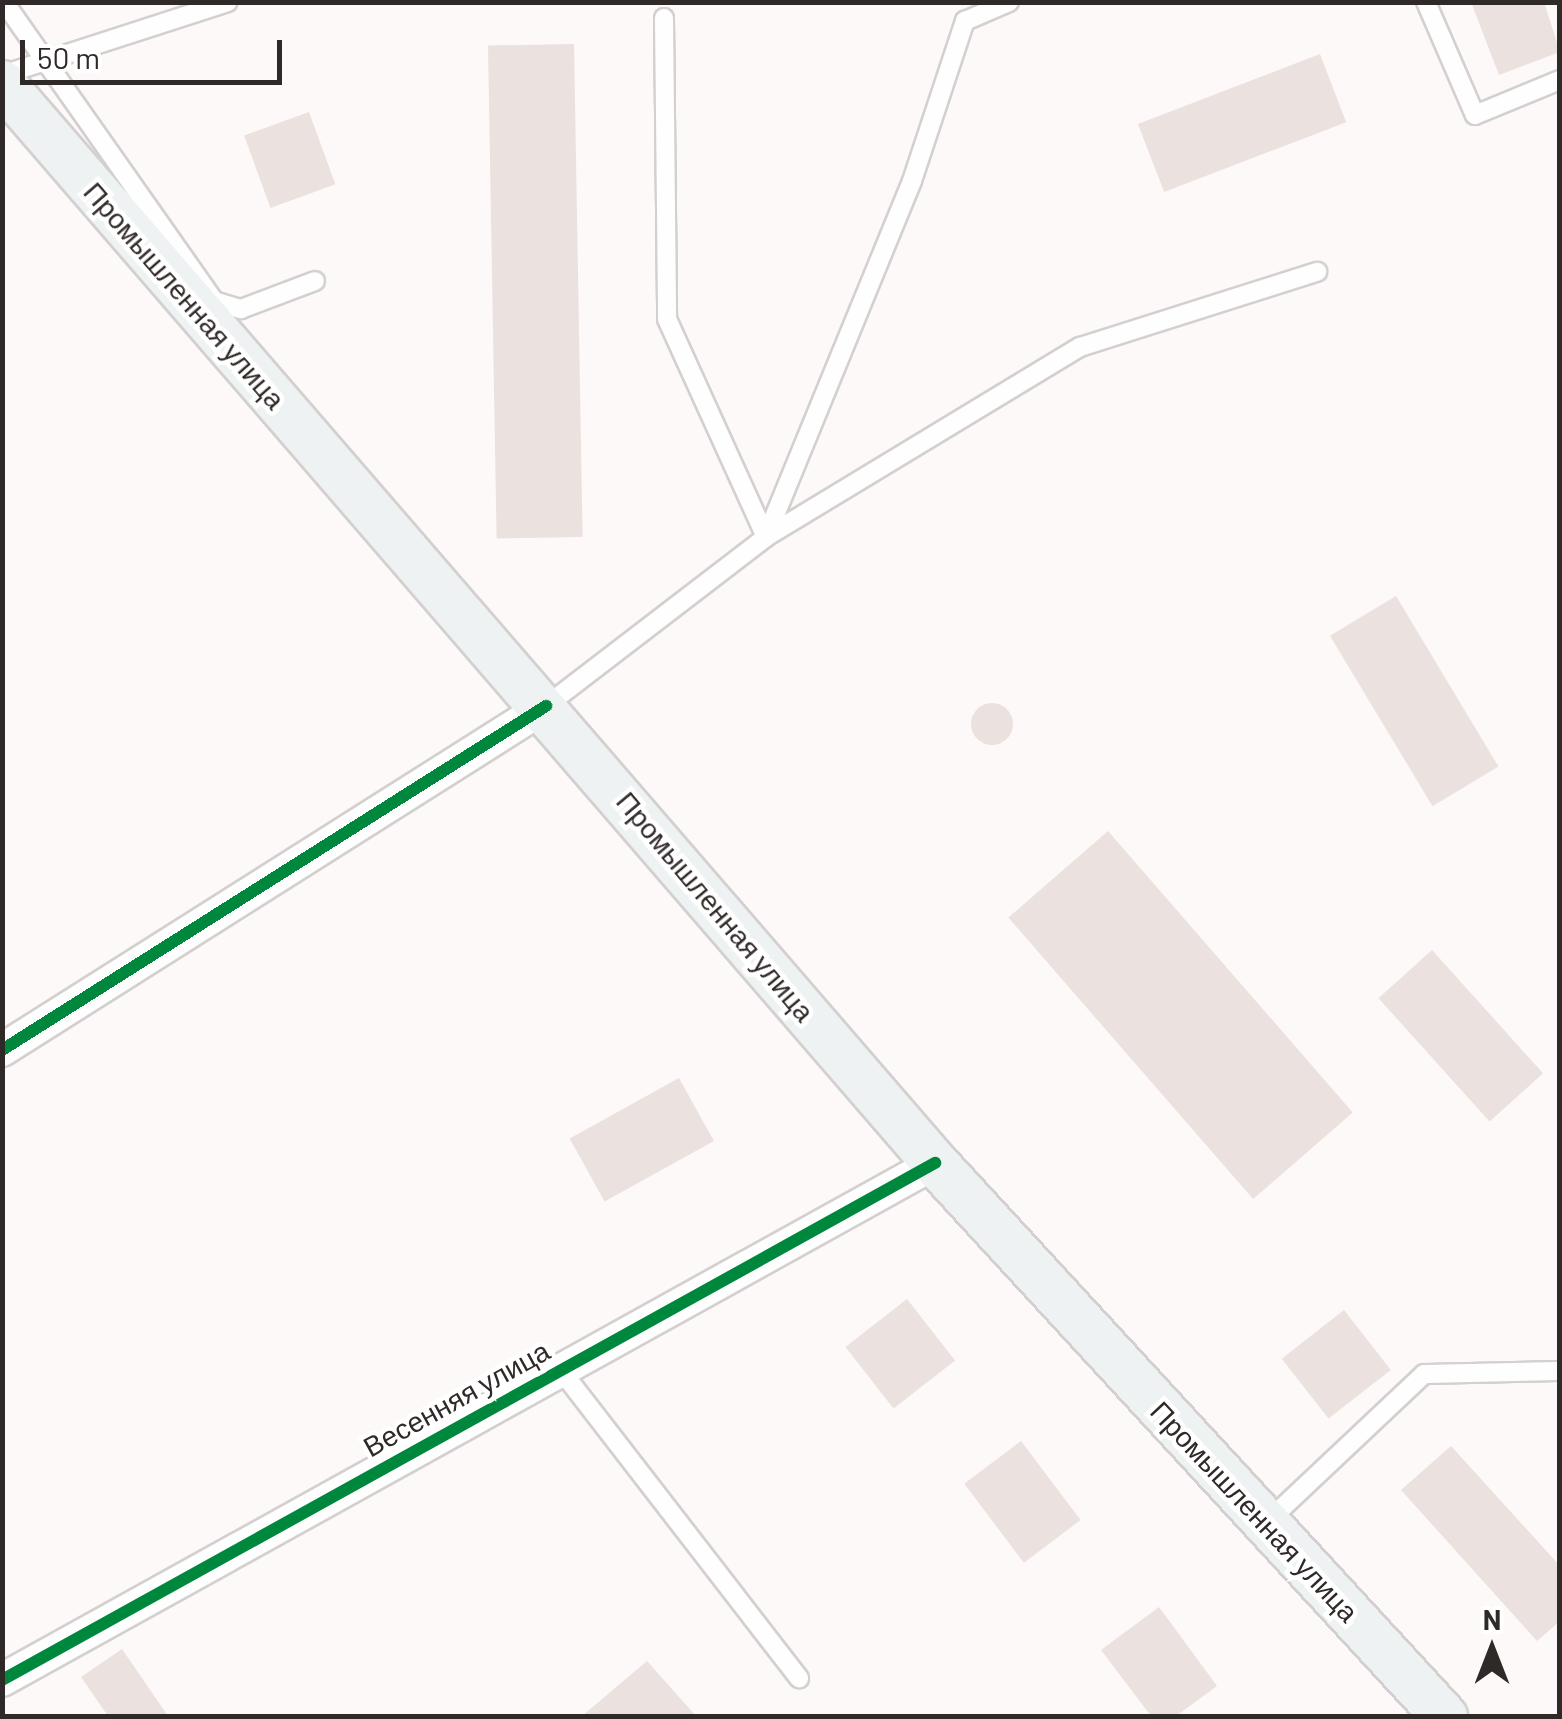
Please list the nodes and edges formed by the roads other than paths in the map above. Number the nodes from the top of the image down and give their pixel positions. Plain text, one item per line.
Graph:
1 (4, 2) edge
2 (228, 2) edge
3 (1010, 2) edge
4 (1426, 2) edge
5 (664, 18) dead end
6 (44, 62) junction
7 (2, 75) edge
8 (1560, 80) edge
9 (2, 84) edge
10 (1317, 272) dead end
11 (314, 281) dead end
12 (208, 309) junction
13 (766, 537) junction
14 (546, 706) junction
15 (2, 1050) edge
16 (935, 1163) junction
17 (560, 1369) junction
18 (1560, 1371) edge
19 (1266, 1523) junction
20 (799, 1678) dead end
21 (2, 1680) edge
22 (1444, 1716) edge

1 - 6 lane
2 - 6 lane
3 - 13 lane
4 - 8 lane
5 - 13 lane
6 - 7 lane
6 - 12 lane
9 - 12 main road, Промышленная улица
10 - 13 lane
11 - 12 lane
12 - 14 main road, Промышленная улица
13 - 14 lane
14 - 15 street
14 - 16 main road, Промышленная улица
16 - 17 street, Весенняя улица
16 - 19 main road, Промышленная улица
17 - 20 lane
17 - 21 street, Весенняя улица
18 - 19 lane
19 - 22 main road, Промышленная улица

